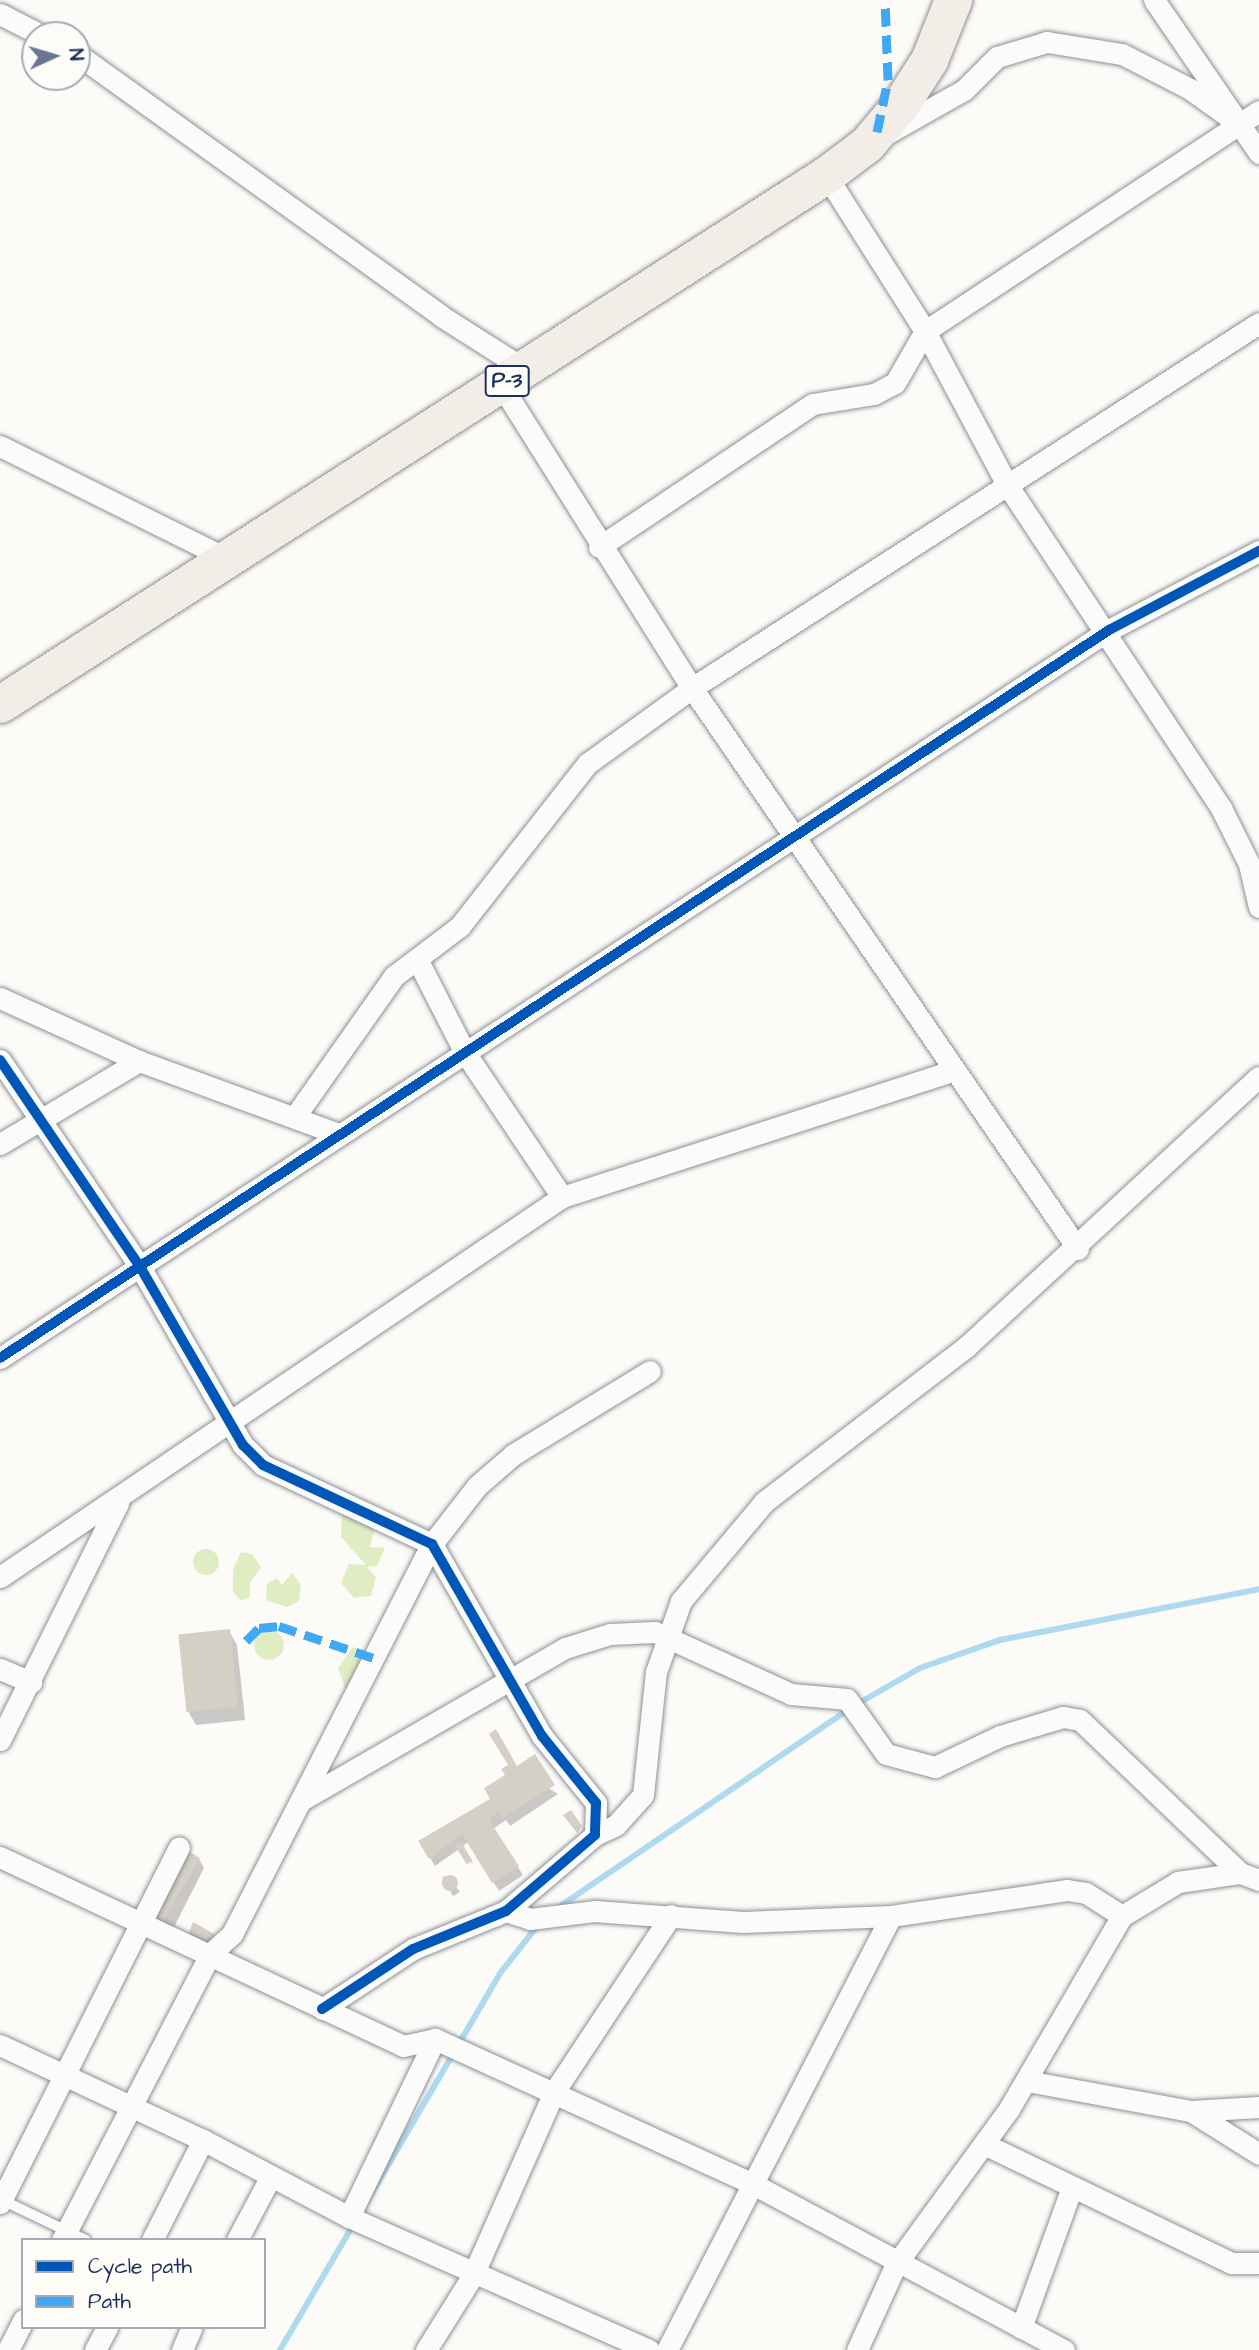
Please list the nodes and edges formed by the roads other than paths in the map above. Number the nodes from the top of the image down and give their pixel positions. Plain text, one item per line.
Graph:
1 (953, 0) edge
2 (1154, 0) edge
3 (0, 14) edge
4 (21, 25) edge
5 (91, 64) edge
6 (1259, 111) edge
7 (1239, 124) junction
8 (867, 144) junction
9 (1259, 153) edge
10 (826, 175) junction
11 (1259, 323) edge
12 (925, 331) junction
13 (513, 377) junction
14 (0, 446) edge
15 (1006, 483) junction
16 (599, 547) junction
17 (1259, 551) edge
18 (232, 561) junction
19 (1109, 630) junction
20 (692, 688) junction
21 (0, 704) edge
22 (793, 834) junction
23 (1259, 907) edge
24 (418, 961) junction
25 (0, 999) edge
26 (464, 1051) junction
27 (0, 1060) edge
28 (139, 1061) junction
29 (951, 1071) junction
30 (1259, 1077) edge
31 (296, 1115) junction
32 (40, 1118) junction
33 (336, 1133) junction
34 (0, 1144) edge
35 (562, 1197) junction
36 (1078, 1249) junction
37 (139, 1265) junction
38 (0, 1358) edge
39 (649, 1371) dead end
40 (229, 1423) junction
41 (118, 1501) junction
42 (432, 1545) junction
43 (0, 1577) edge
44 (666, 1636) junction
45 (0, 1670) edge
46 (512, 1681) junction
47 (31, 1682) junction
48 (0, 1740) edge
49 (300, 1801) junction
50 (595, 1835) junction
51 (178, 1847) dead end
52 (0, 1857) edge
53 (1250, 1877) edge
54 (506, 1911) junction
55 (671, 1915) junction
56 (891, 1916) junction
57 (1122, 1916) junction
58 (141, 1925) junction
59 (210, 1954) junction
60 (322, 2009) junction
61 (435, 2039) junction
62 (0, 2045) edge
63 (65, 2075) junction
64 (1027, 2081) junction
65 (554, 2092) junction
66 (1259, 2107) edge
67 (133, 2109) junction
68 (1191, 2111) junction
69 (203, 2140) junction
70 (984, 2144) junction
71 (1259, 2154) edge
72 (271, 2176) junction
73 (751, 2183) junction
74 (1071, 2190) junction
75 (1, 2200) edge
76 (349, 2217) junction
77 (64, 2235) edge
78 (153, 2238) edge
79 (238, 2238) edge
80 (1259, 2263) edge
81 (896, 2264) junction
82 (472, 2275) junction
83 (21, 2324) edge
84 (1021, 2328) junction
85 (106, 2329) edge
86 (191, 2329) edge
87 (7, 2348) edge
88 (95, 2350) edge
89 (182, 2350) edge
90 (426, 2350) edge
91 (649, 2350) edge
92 (667, 2350) edge
93 (856, 2350) edge
94 (1064, 2350) edge

1 - 8 highway, P-3
2 - 7 street
3 - 4 street
5 - 13 street
6 - 7 street
7 - 8 street
7 - 9 street
7 - 12 street
8 - 10 highway, P-3
10 - 12 street
10 - 13 highway, P-3
11 - 15 street
12 - 15 street
12 - 16 street
13 - 16 street
13 - 18 highway, P-3
14 - 18 street
15 - 19 street
15 - 20 street
16 - 20 street
17 - 19 street
18 - 21 highway, P-3
19 - 22 street
19 - 23 street
20 - 22 street
20 - 24 street
22 - 26 street
22 - 29 street
24 - 26 street
24 - 31 street
25 - 28 street
26 - 33 street
26 - 35 street
27 - 32 street
28 - 31 street
28 - 32 street
29 - 35 street
29 - 36 street
30 - 36 street
31 - 33 street
32 - 34 street
32 - 37 street
33 - 37 street
35 - 40 street
36 - 44 street
37 - 38 street
37 - 40 street
39 - 42 street
40 - 41 street
40 - 42 street
41 - 43 street
41 - 47 street
42 - 46 street
42 - 49 street
44 - 46 street
44 - 50 street
44 - 53 street
45 - 47 street
46 - 49 street
46 - 50 street
47 - 48 street
49 - 59 street
50 - 54 street
51 - 58 street
52 - 58 street
53 - 57 street
54 - 55 street
54 - 60 street
55 - 56 street
55 - 65 street
56 - 57 street
56 - 73 street
57 - 64 street
58 - 59 street
58 - 63 street
59 - 60 street
59 - 67 street
60 - 61 street
61 - 65 street
61 - 76 street
62 - 63 street
63 - 67 street
63 - 75 street
64 - 68 street
64 - 70 street
65 - 73 street
65 - 82 street
66 - 68 street
67 - 69 street
67 - 77 street
68 - 71 street
69 - 72 street
69 - 78 street
70 - 74 street
70 - 81 street
72 - 76 street
72 - 79 street
73 - 81 street
73 - 92 street
74 - 80 street
74 - 84 street
75 - 77 lane
76 - 82 street
81 - 84 street
81 - 93 street
82 - 90 street
82 - 91 street
83 - 87 street
84 - 94 street
85 - 88 street
86 - 89 street

